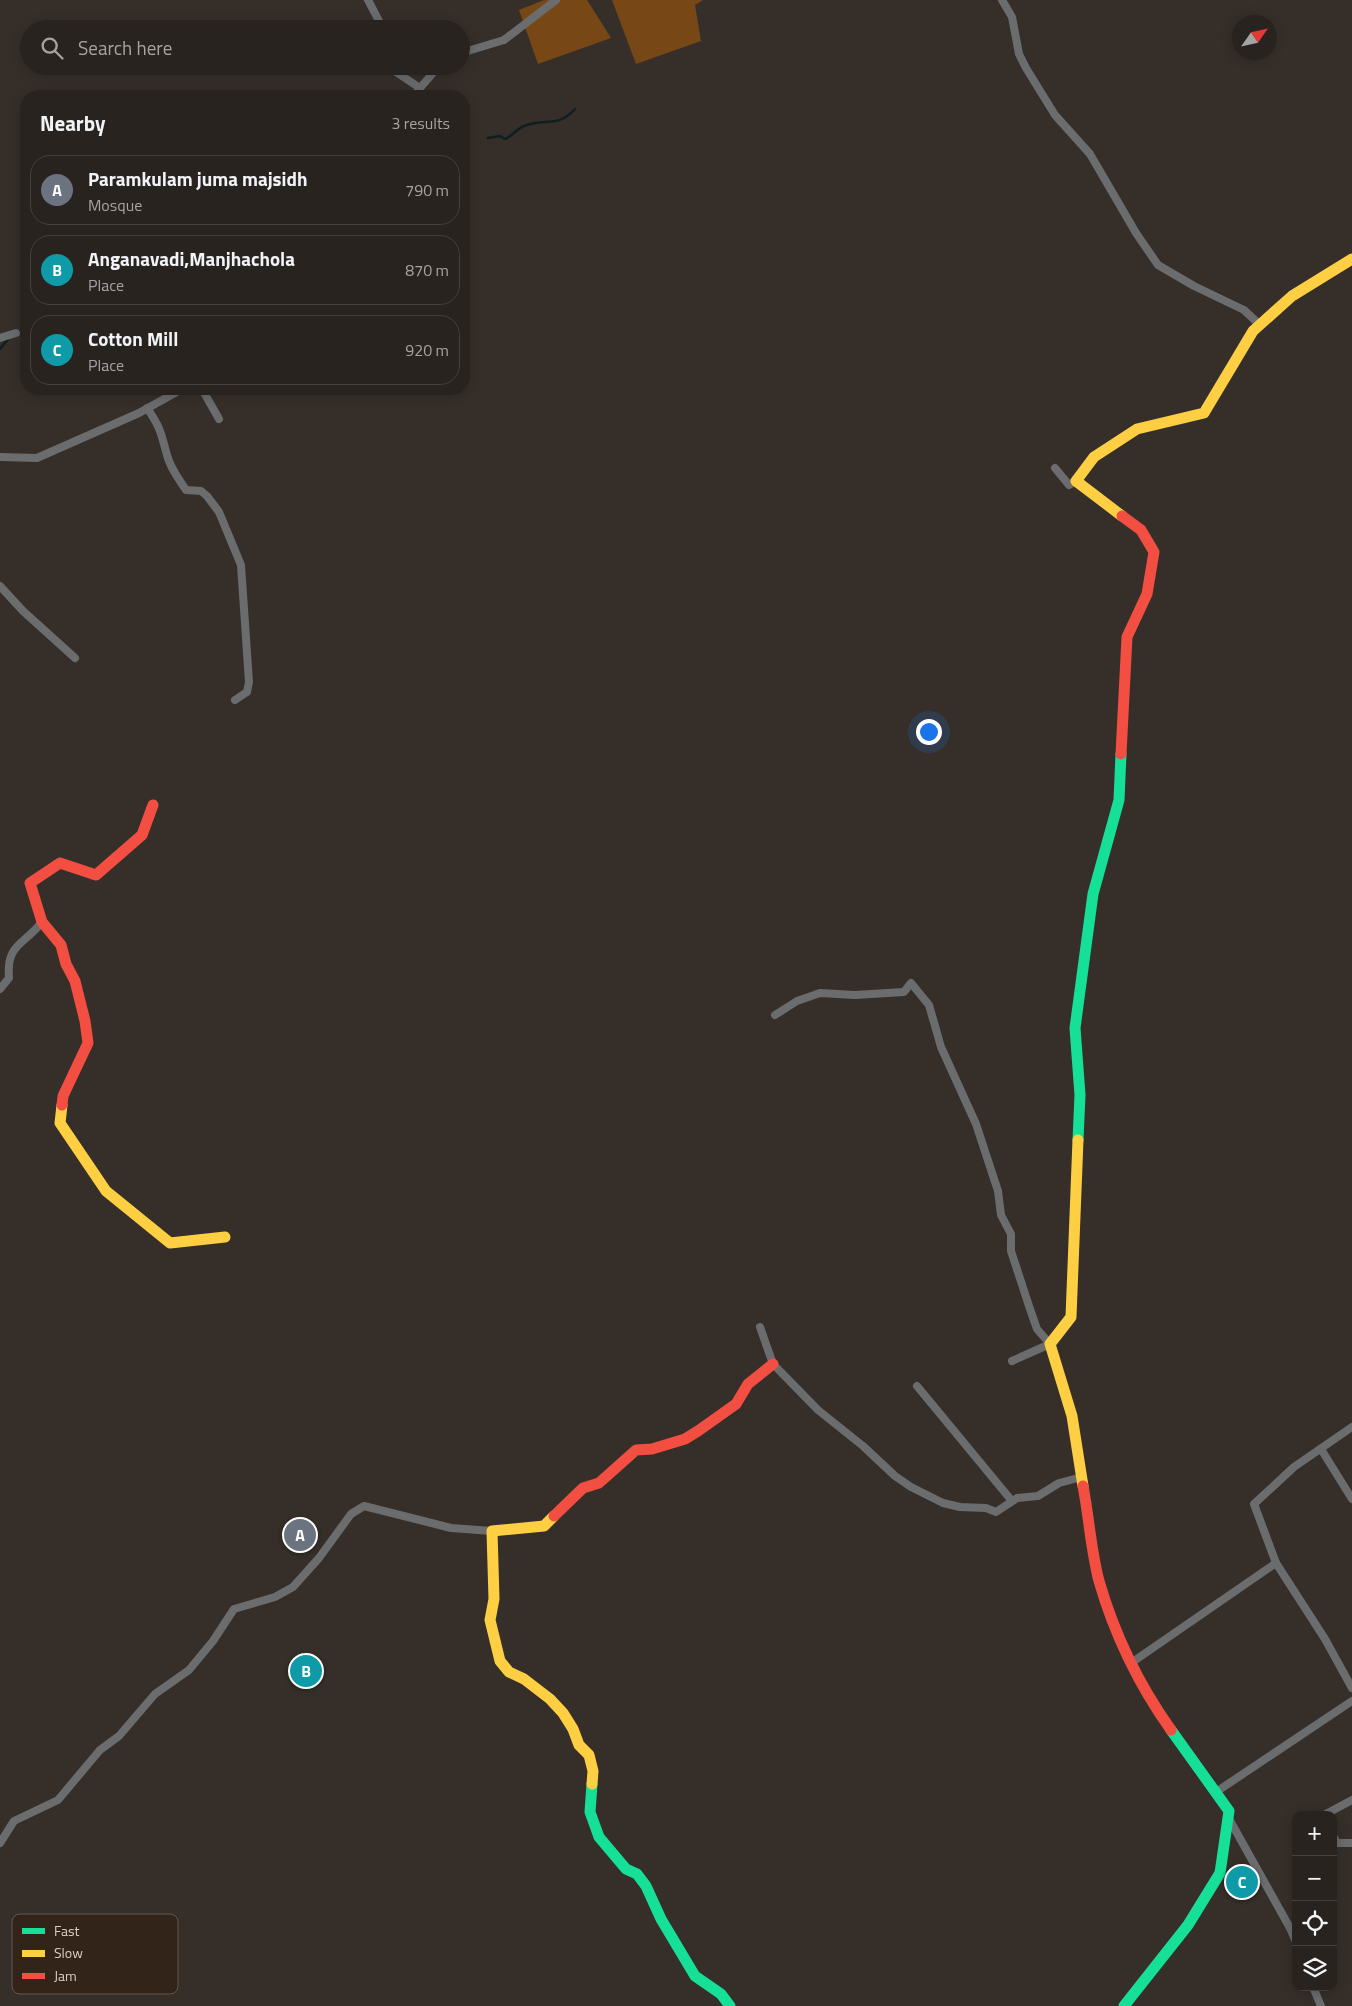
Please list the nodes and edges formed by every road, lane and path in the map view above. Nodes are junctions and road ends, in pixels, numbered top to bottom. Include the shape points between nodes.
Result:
1 (368, 0) edge
2 (556, 0) edge
3 (1002, 0) edge
4 (378, 20) edge
5 (470, 50) edge
6 (402, 75) edge
7 (431, 75) edge
8 (420, 88) joint
9 (1352, 259) edge
10 (1260, 325) junction
11 (16, 333) dead end
12 (0, 338) edge
13 (171, 395) edge
14 (205, 395) edge
15 (147, 408) junction
16 (218, 419) dead end
17 (0, 457) edge
18 (1055, 468) dead end
19 (1076, 482) junction
20 (0, 586) edge
21 (75, 658) dead end
22 (235, 700) dead end
23 (153, 805) dead end
24 (42, 922) junction
25 (0, 989) edge
26 (775, 1015) dead end
27 (225, 1238) dead end
28 (760, 1327) dead end
29 (1050, 1344) junction
30 (1012, 1361) dead end
31 (773, 1364) junction
32 (917, 1386) dead end
33 (1352, 1427) edge
34 (1321, 1449) junction
35 (1082, 1476) junction
36 (1352, 1499) edge
37 (1012, 1501) junction
38 (492, 1531) junction
39 (1276, 1563) junction
40 (1131, 1663) junction
41 (1352, 1688) edge
42 (1352, 1702) edge
43 (1216, 1792) junction
44 (1352, 1800) edge
45 (1331, 1811) edge
46 (1228, 1817) junction
47 (0, 1843) edge
48 (1337, 1843) edge
49 (1352, 1843) edge
50 (1292, 1933) edge
51 (1315, 1991) edge
52 (730, 2006) edge
53 (1124, 2006) edge
54 (1321, 2006) edge

1 - 4 street
2 - 5 street via 504,40
3 - 10 street via 1012,17 1019,54 1026,68 1055,115 1090,154 1130,225 1158,266 1244,310
6 - 8 street
7 - 8 street
9 - 10 street via 1292,296
10 - 19 street via 1253,331 1204,413 1137,428 1094,458
11 - 12 street
13 - 15 street
14 - 16 street
15 - 17 street via 37,458
15 - 22 street via 164,438 174,472 186,490 201,491 211,501 229,532 241,565 249,682 247,692
18 - 19 street via 1069,485
19 - 29 street via 1141,530 1154,552 1147,594 1127,637 1119,800 1093,894 1075,1028 1080,1095 1071,1317
20 - 21 street
23 - 24 street via 142,835 96,875 60,863 30,883
24 - 25 street via 14,948 8,962 9,978
24 - 27 street via 61,945 86,1020 88,1043 63,1096 60,1123 106,1191 170,1243
26 - 29 street via 797,1001 820,993 904,992 911,983 929,1005 941,1047 976,1124 998,1191 1002,1215 1011,1234 1011,1251 1030,1309 1037,1329
28 - 31 street
29 - 30 street
29 - 35 street via 1072,1416
31 - 37 street via 818,1410 910,1487 943,1503 996,1512
31 - 38 street via 748,1384 736,1404 698,1431 685,1439 652,1449 636,1450 599,1483 583,1488 544,1526
32 - 37 street
33 - 34 street
34 - 36 street
34 - 39 street via 1294,1467 1254,1504
35 - 37 street via 1059,1483 1038,1496
35 - 40 street via 1099,1580
38 - 47 street via 451,1528 364,1506 351,1514 293,1587 275,1597 234,1609 189,1670 155,1694 118,1736 100,1750 58,1800 14,1821
38 - 52 street via 494,1599 490,1620 500,1661 509,1672 524,1679 563,1713 579,1745 589,1755 593,1772 590,1812 593,1825 626,1869 637,1874 646,1886 661,1919 695,1976 721,1994
39 - 40 street
39 - 41 street
40 - 43 street via 1155,1708
42 - 43 street
43 - 46 street via 1229,1811
44 - 45 street
46 - 50 street
46 - 53 street via 1220,1873 1188,1925
48 - 49 street
51 - 54 street

